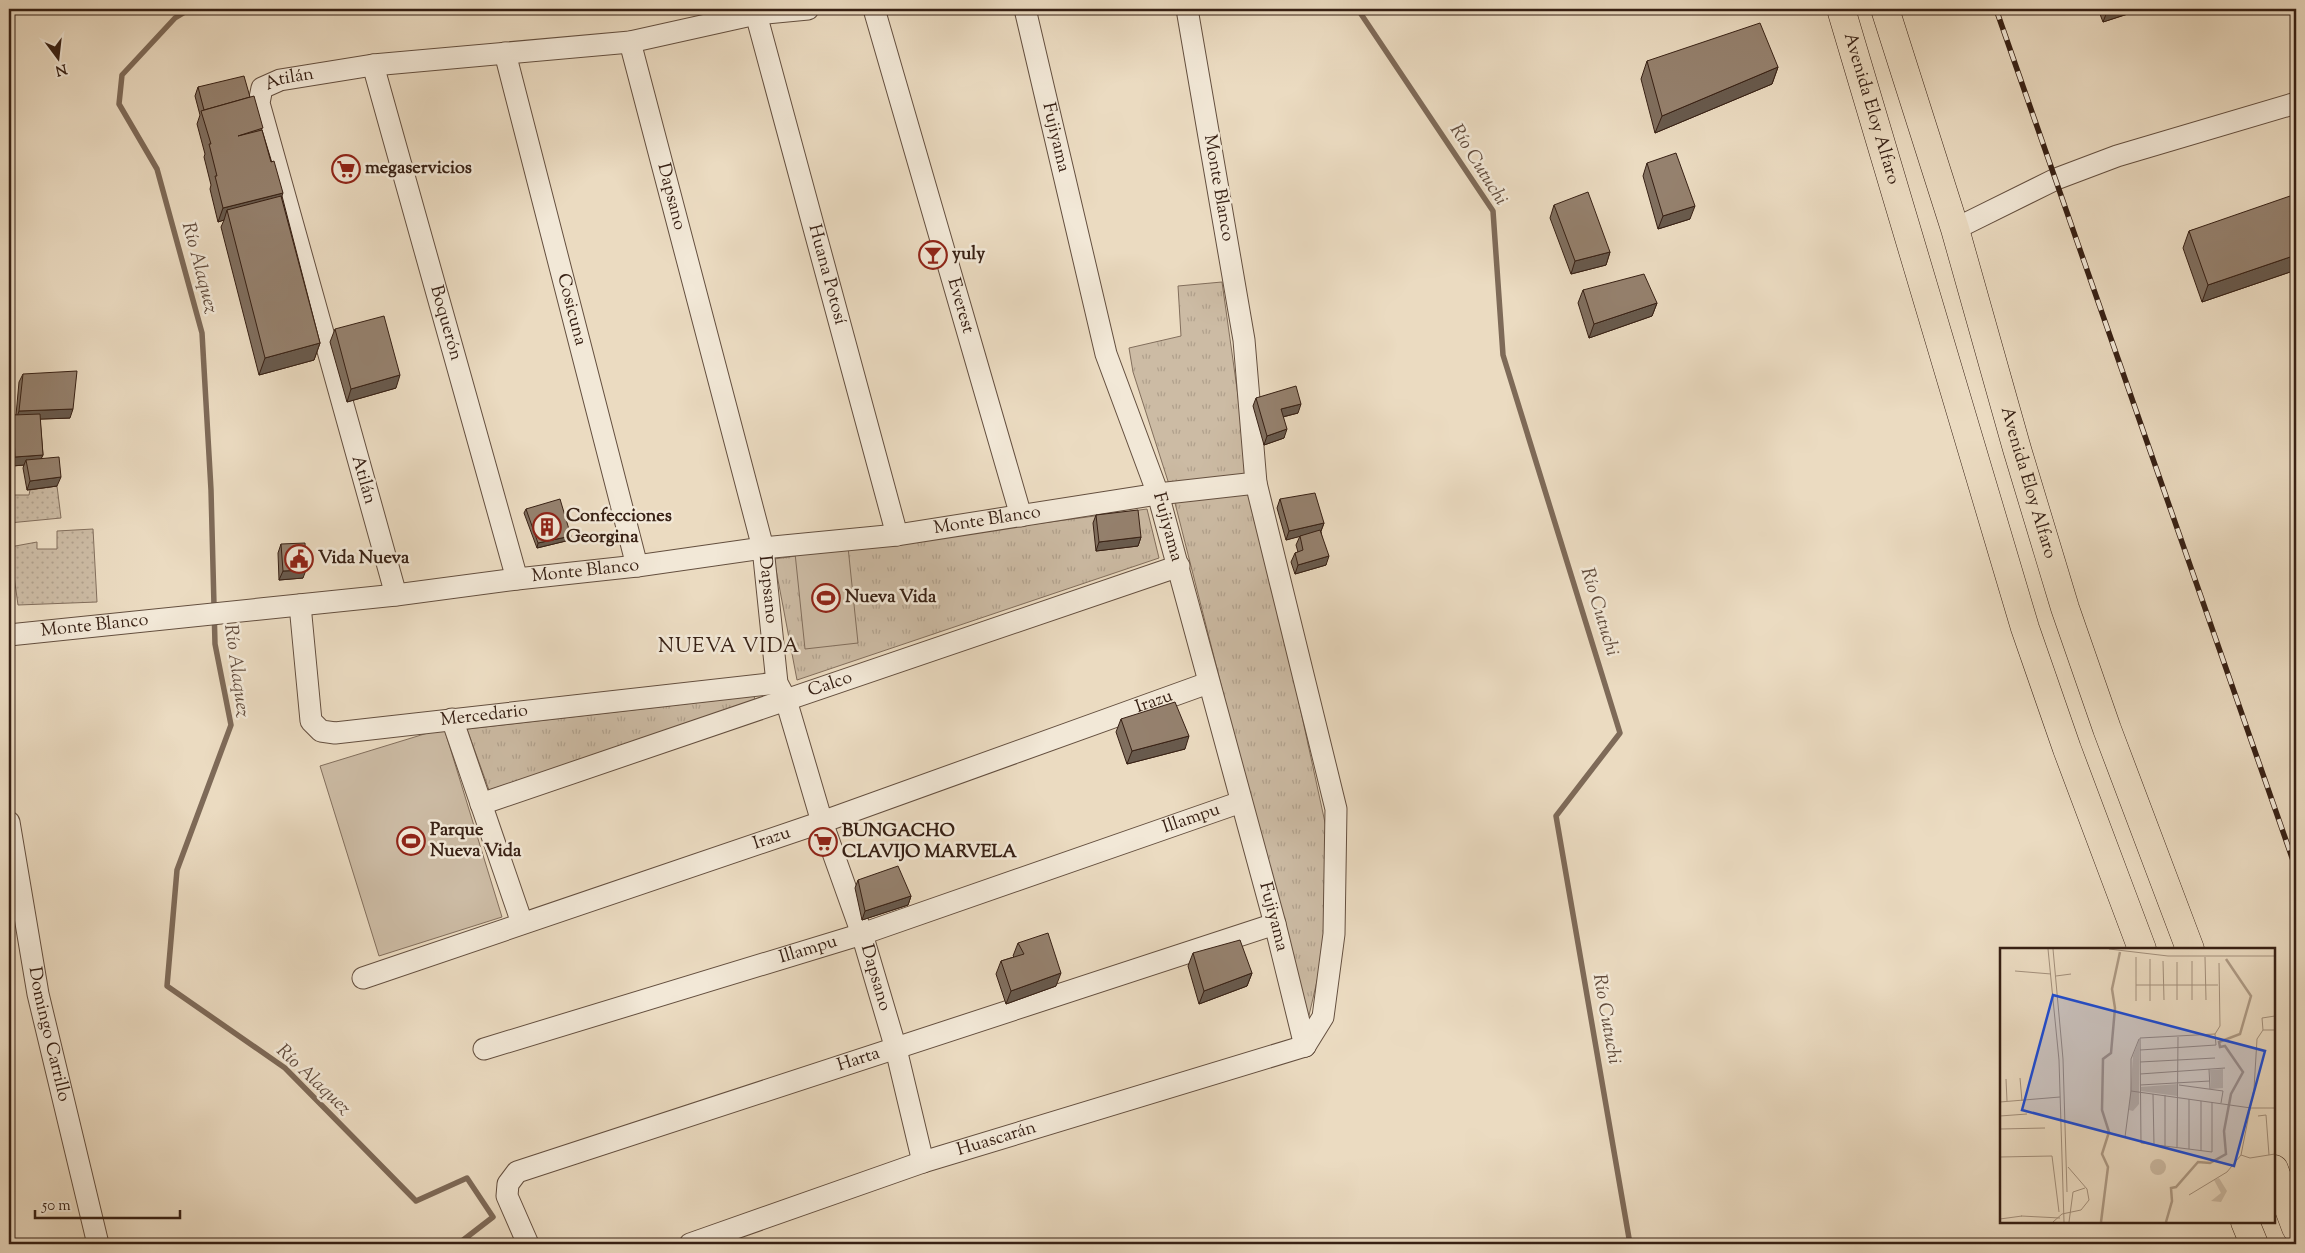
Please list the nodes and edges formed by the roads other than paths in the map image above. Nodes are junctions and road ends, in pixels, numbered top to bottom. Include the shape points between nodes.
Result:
1 (808, 9) edge
2 (874, 9) edge
3 (1025, 9) edge
4 (1187, 9) edge
5 (1841, 9) edge
6 (1885, 9) edge
7 (756, 14) junction
8 (630, 42) junction
9 (504, 53) junction
10 (373, 65) junction
11 (2296, 103) edge
12 (1955, 229) junction
13 (1256, 483) junction
14 (1158, 494) junction
15 (1021, 516) junction
16 (897, 536) junction
17 (763, 548) junction
18 (637, 566) junction
19 (1179, 566) junction
20 (518, 579) junction
21 (396, 595) junction
22 (300, 606) junction
23 (9, 635) edge
24 (1208, 683) junction
25 (782, 691) junction
26 (452, 719) junction
27 (1242, 802) junction
28 (481, 804) junction
29 (9, 822) edge
30 (822, 822) junction
31 (522, 923) junction
32 (1275, 924) junction
33 (862, 934) junction
34 (2142, 948) edge
35 (2190, 948) edge
36 (363, 978) dead end
37 (1305, 1046) junction
38 (484, 1049) dead end
39 (896, 1049) junction
40 (923, 1162) junction
41 (2275, 1172) edge
42 (2245, 1223) edge
43 (2296, 1228) edge
44 (98, 1244) edge
45 (528, 1244) edge
46 (690, 1244) edge
47 (2254, 1244) edge

1 - 7 street, Atilán
2 - 15 street, Everest
3 - 14 street, Fujiyama via 1106,354
4 - 13 street, Monte Blanco via 1244,340
5 - 34 main road, Avenida Eloy Alfaro via 2025,628
6 - 12 main road, Avenida Eloy Alfaro
7 - 8 street, Atilán
7 - 16 street, Huana Potosí
8 - 9 street, Atilán
8 - 17 street, Dapsano
9 - 10 street, Atilán
9 - 18 street, Cosicuna
10 - 20 street, Boquerón
10 - 21 street, Atilán via 280,80 262,88 258,104
11 - 12 street via 2117,156 2056,178
12 - 35 main road, Avenida Eloy Alfaro via 2065,608 2107,730
13 - 14 street, Monte Blanco
13 - 37 street via 1336,809 1334,934 1323,1017
14 - 15 street, Monte Blanco
14 - 19 street, Fujiyama
15 - 16 street, Monte Blanco
16 - 17 street, Monte Blanco
17 - 18 street, Monte Blanco
17 - 25 street, Dapsano
18 - 20 street, Monte Blanco
19 - 24 street, Fujiyama
19 - 25 street, Calco
20 - 21 street, Monte Blanco
21 - 22 street, Monte Blanco
22 - 23 street, Monte Blanco
22 - 26 street, Mercedario via 311,721 321,731 335,733
24 - 27 street, Fujiyama
24 - 30 street, Irazu
25 - 26 street, Mercedario
25 - 28 street, Calco
25 - 30 street, Dapsano
26 - 28 street
27 - 32 street, Fujiyama
27 - 33 street, Illampu
28 - 31 street
29 - 44 street, Domingo Carrillo via 38,994
30 - 31 street, Irazu
30 - 33 street, Dapsano
31 - 36 street, Irazu
32 - 37 street, Fujiyama
32 - 39 street, Harta
33 - 38 street, Illampu
33 - 39 street, Dapsano
37 - 40 street, Huascarán
39 - 40 street, Dapsano
39 - 45 street, Harta via 517,1172 508,1184 507,1196
40 - 46 street, Huascarán
41 - 43 main road
42 - 47 main road

